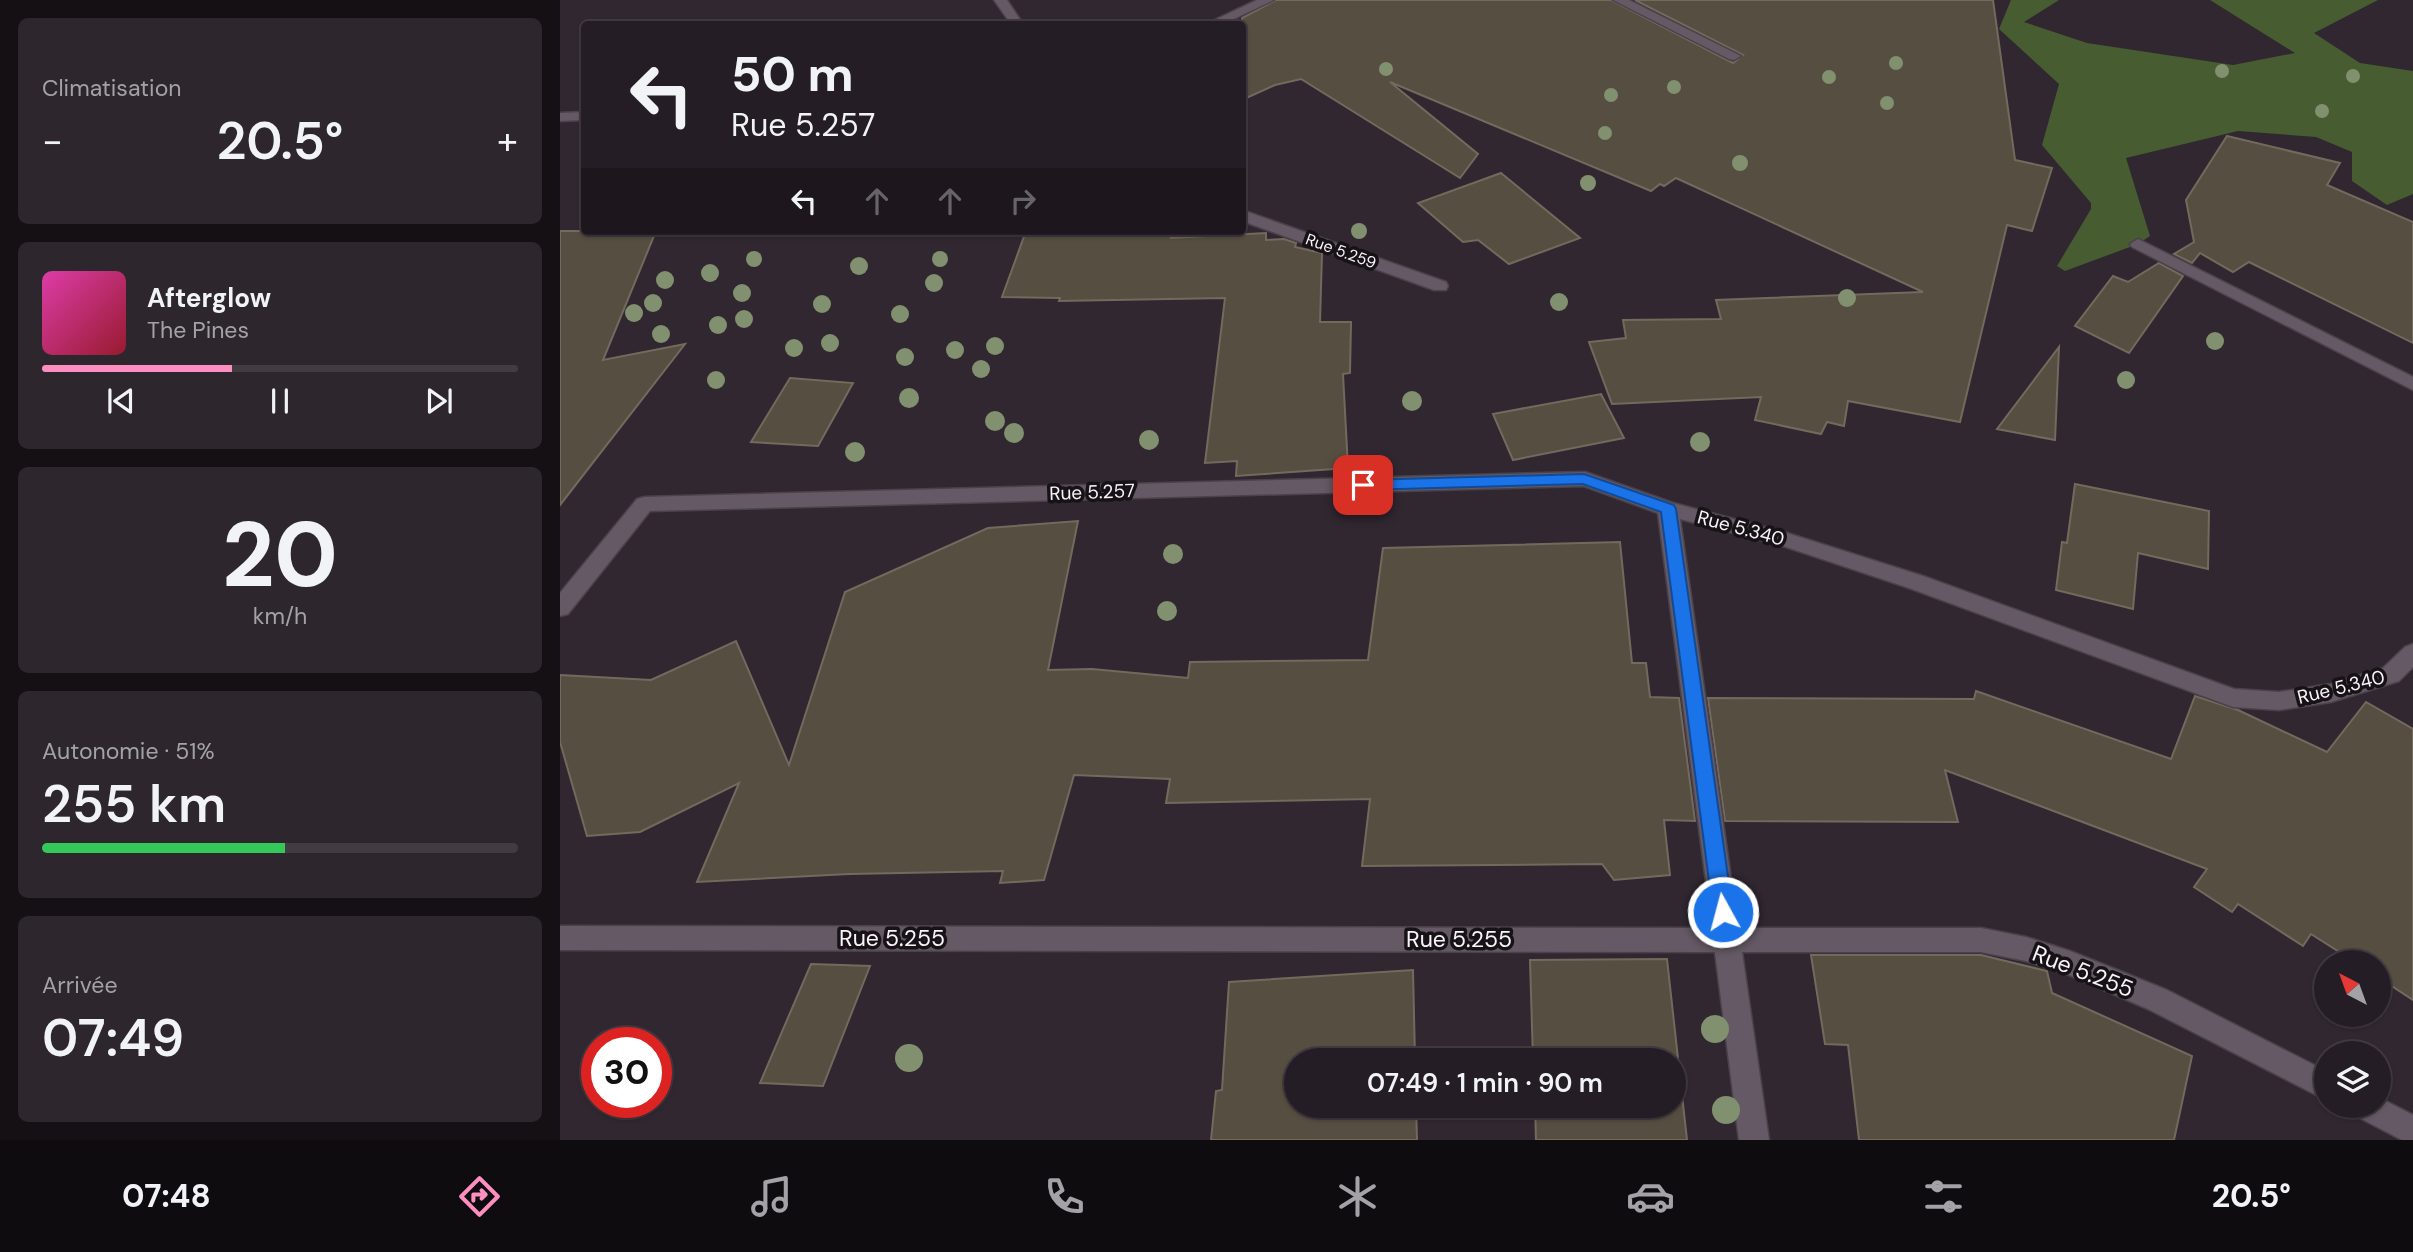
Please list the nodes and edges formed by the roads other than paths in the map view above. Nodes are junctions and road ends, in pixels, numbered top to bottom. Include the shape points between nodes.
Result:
1 (1000, 0) edge
2 (1268, 0) edge
3 (1619, 0) edge
4 (1015, 21) edge
5 (1220, 21) edge
6 (1734, 56) dead end
7 (581, 116) edge
8 (560, 117) edge
9 (1246, 216) edge
10 (2138, 244) dead end
11 (1440, 286) dead end
12 (2413, 384) edge
13 (1668, 509) junction
14 (560, 608) edge
15 (2413, 653) edge
16 (560, 938) edge
17 (1727, 939) junction
18 (2314, 1080) edge
19 (2390, 1118) edge
20 (2413, 1130) edge
21 (1754, 1140) edge

1 - 4 street
2 - 5 street
3 - 6 street
7 - 8 street
9 - 11 street, Rue 5.259
10 - 12 street
13 - 14 street, Rue 5.257 via 1584,479 643,505
13 - 15 street, Rue 5.340 via 1787,540 1916,582 2233,698 2279,701 2331,692 2391,675
13 - 17 street, Rue 5.340
16 - 17 street, Rue 5.255
17 - 18 street, Rue 5.255 via 1981,940 2014,945 2082,966
17 - 21 street, Rue 5.340
19 - 20 street

